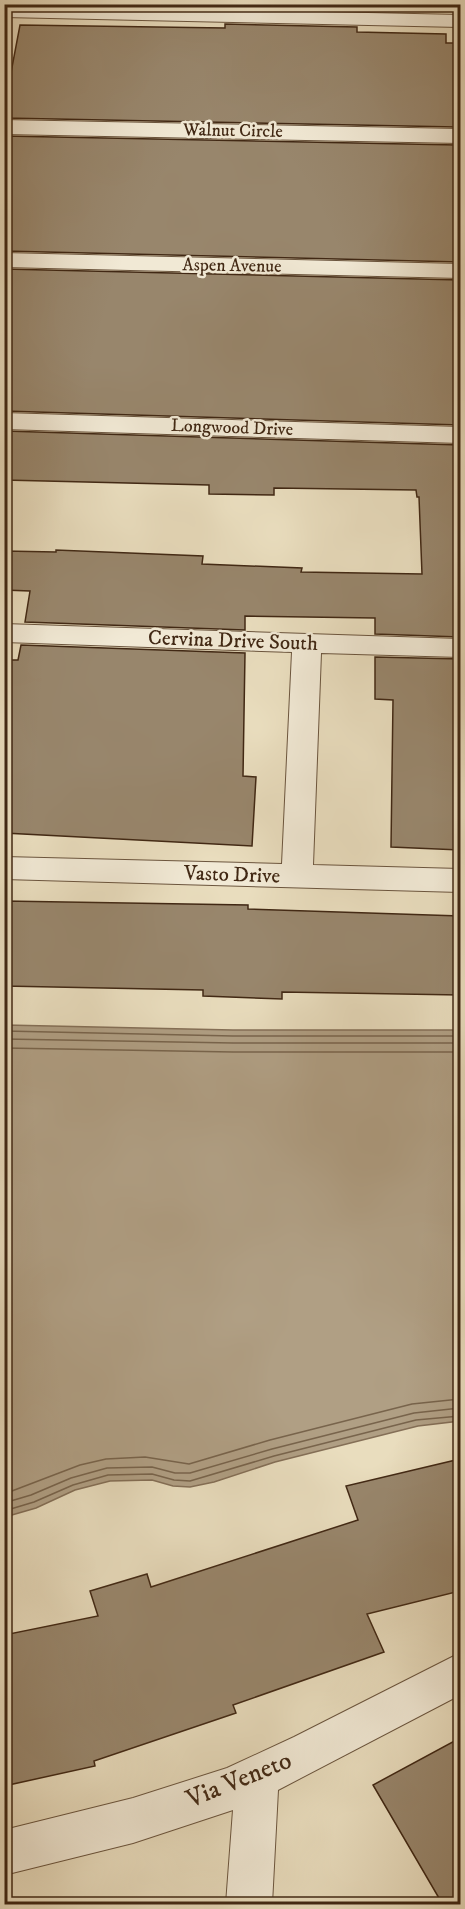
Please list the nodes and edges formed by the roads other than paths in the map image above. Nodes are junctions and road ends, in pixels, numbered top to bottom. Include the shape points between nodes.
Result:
1 (4, 11) edge
2 (281, 11) edge
3 (460, 21) edge
4 (4, 127) edge
5 (460, 136) edge
6 (4, 260) edge
7 (460, 271) edge
8 (4, 421) edge
9 (460, 435) edge
10 (4, 633) edge
11 (307, 643) junction
12 (460, 648) edge
13 (4, 868) edge
14 (297, 877) junction
15 (460, 881) edge
16 (460, 1673) edge
17 (257, 1778) junction
18 (4, 1852) edge
19 (249, 1905) edge

1 - 2 street
2 - 3 street
4 - 5 street, Walnut Circle
6 - 7 street, Aspen Avenue
8 - 9 street, Longwood Drive
10 - 11 street, Cervina Drive South
11 - 12 street, Cervina Drive South
11 - 14 street
13 - 14 street, Vasto Drive
14 - 15 street, Vasto Drive
16 - 17 street, Via Veneto
17 - 18 street, Via Veneto via 103,1829
17 - 19 street

